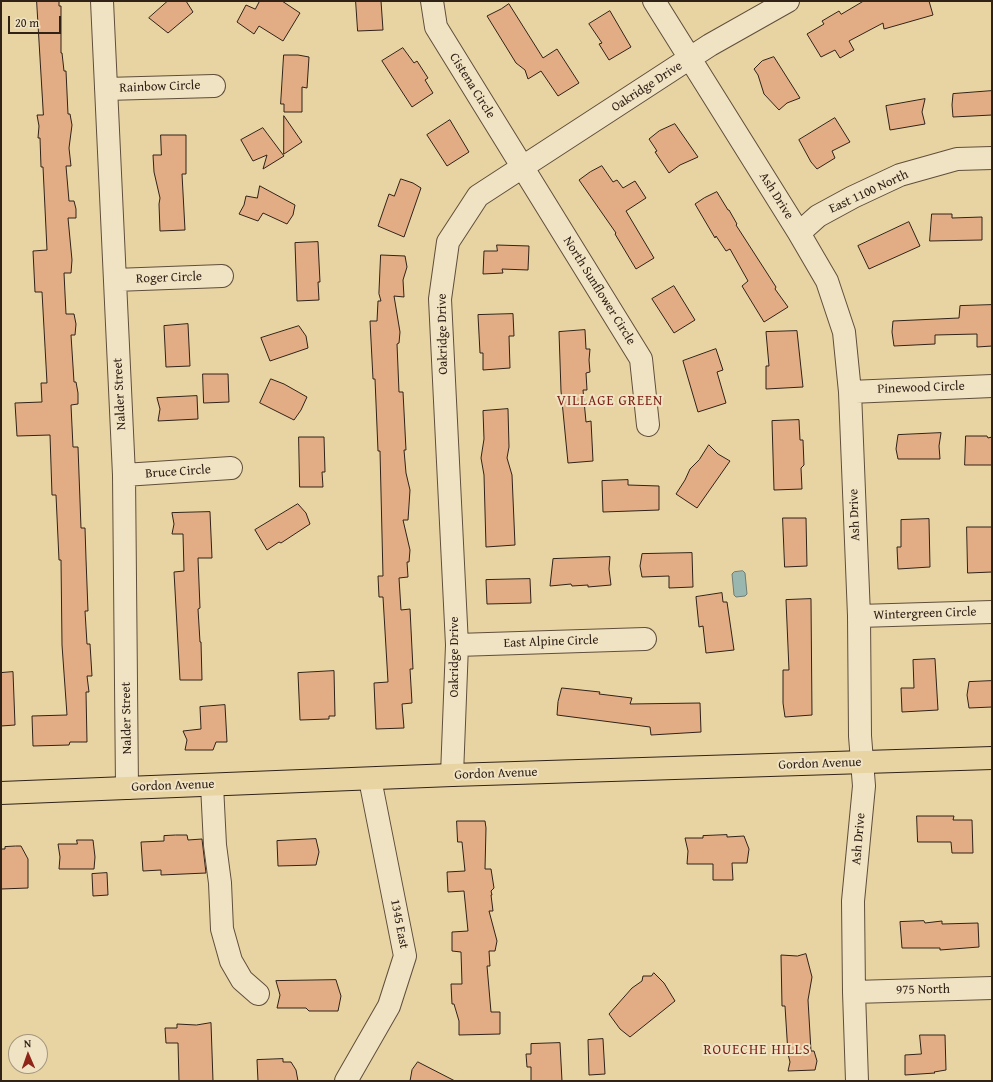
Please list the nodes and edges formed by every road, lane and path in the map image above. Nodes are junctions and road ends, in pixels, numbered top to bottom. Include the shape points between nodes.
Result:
1 (102, 1) edge
2 (432, 1) edge
3 (654, 1) edge
4 (788, 1) edge
5 (690, 59) junction
6 (214, 86) dead end
7 (106, 89) junction
8 (992, 158) edge
9 (523, 168) junction
10 (799, 233) junction
11 (222, 276) dead end
12 (115, 280) junction
13 (992, 386) edge
14 (850, 392) junction
15 (648, 425) dead end
16 (231, 468) dead end
17 (124, 475) junction
18 (992, 612) edge
19 (859, 616) junction
20 (644, 639) dead end
21 (457, 646) junction
22 (992, 758) edge
23 (862, 762) junction
24 (452, 775) junction
25 (370, 779) junction
26 (212, 785) junction
27 (127, 788) junction
28 (1, 793) edge
29 (992, 988) edge
30 (854, 992) junction
31 (258, 994) dead end
32 (346, 1081) edge
33 (857, 1081) edge

1 - 7 street, Nalder Street
2 - 9 street, Cistena Circle via 436,27
3 - 5 street, Ash Drive
4 - 5 street, Oakridge Drive
5 - 9 street, Oakridge Drive
5 - 10 street, Ash Drive
6 - 7 street, Rainbow Circle
7 - 12 street, Nalder Street
8 - 10 street, East 1100 North via 957,159 900,175 818,216
9 - 15 street, North Sunflower Circle via 641,360
9 - 21 street, Oakridge Drive via 478,196 448,242 440,299
10 - 14 street, Ash Drive via 827,281 844,332
11 - 12 street, Roger Circle
12 - 17 street, Nalder Street
13 - 14 street, Pinewood Circle
14 - 19 street, Ash Drive
16 - 17 street, Bruce Circle
17 - 27 street, Nalder Street
18 - 19 street, Wintergreen Circle
19 - 23 street, Ash Drive
20 - 21 street, East Alpine Circle
21 - 24 street, Oakridge Drive
22 - 23 main road, Gordon Avenue
23 - 24 main road, Gordon Avenue
23 - 30 street, Ash Drive via 864,786 853,901
24 - 25 main road, Gordon Avenue
25 - 26 main road, Gordon Avenue
25 - 32 street, 1345 East via 405,956 389,1006
26 - 27 main road, Gordon Avenue
26 - 31 street via 222,929 231,961 242,980
27 - 28 main road, Gordon Avenue
29 - 30 street, 975 North
30 - 33 street, Ash Drive

